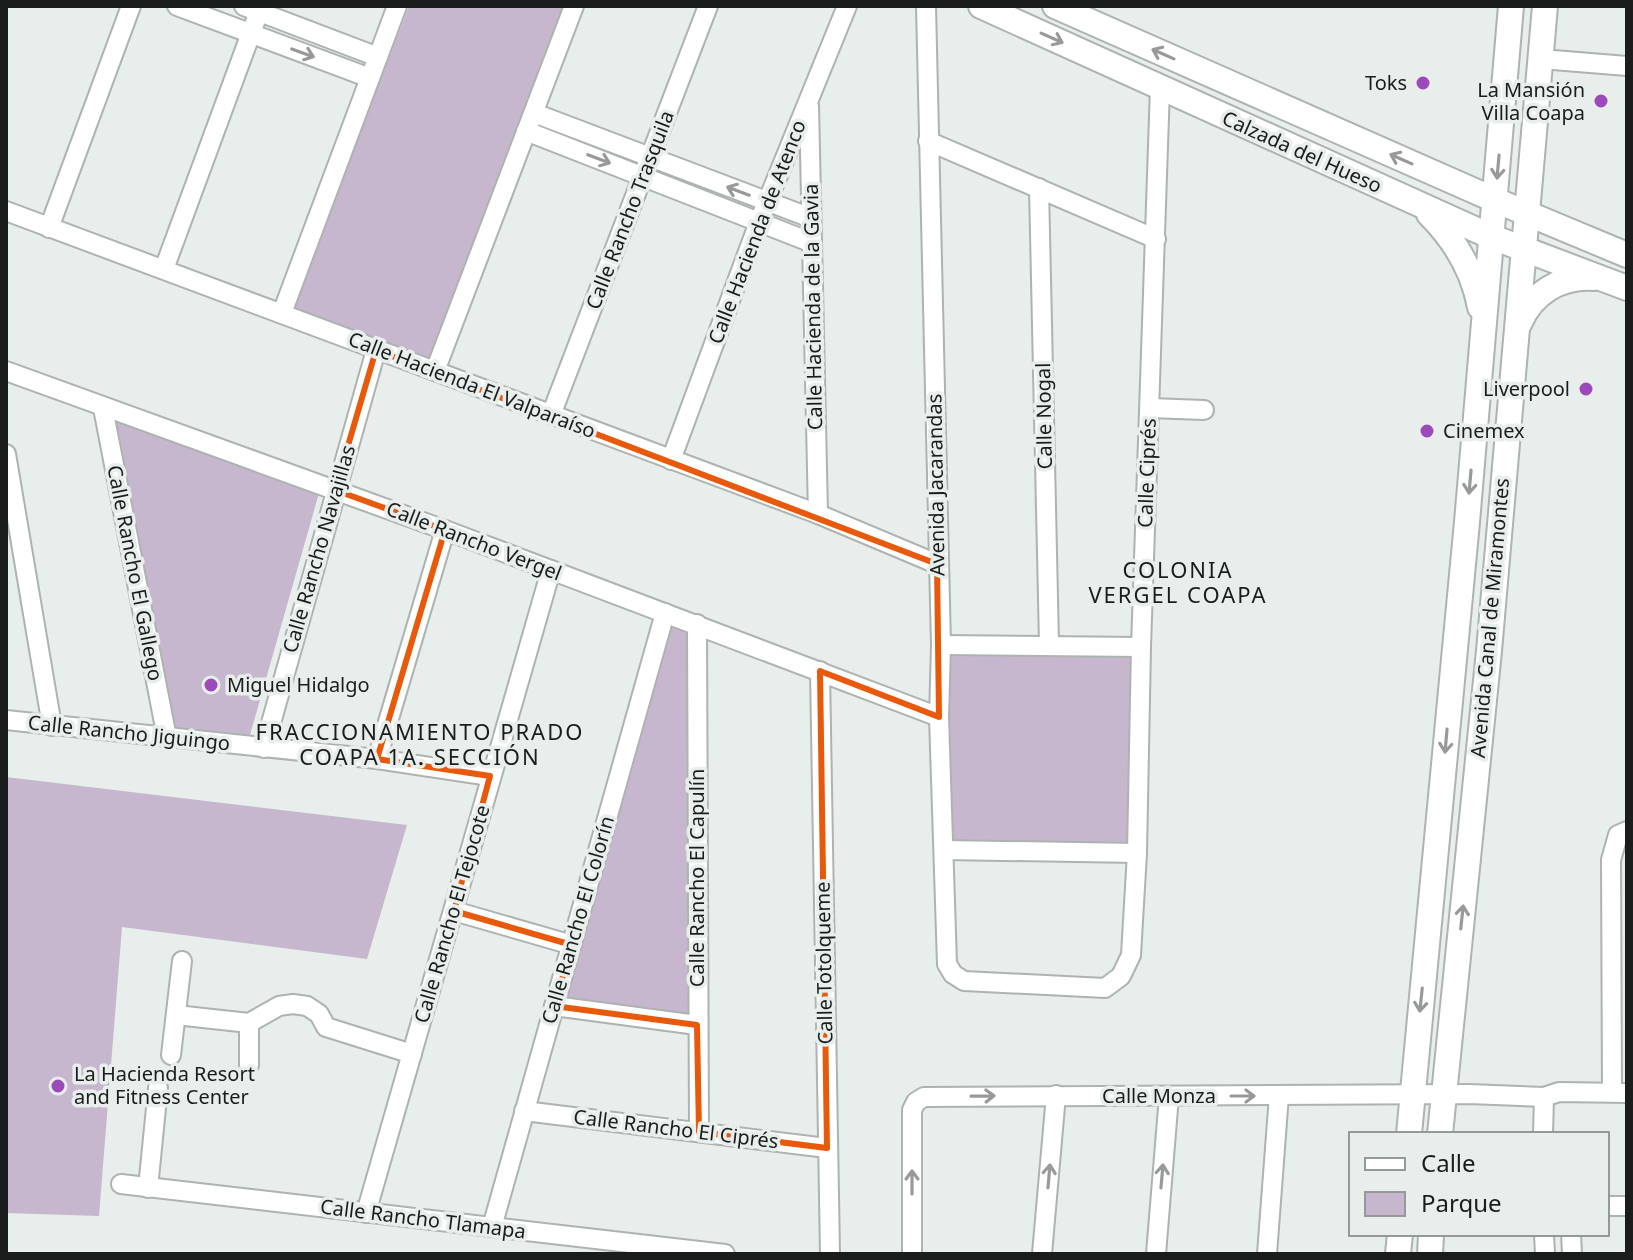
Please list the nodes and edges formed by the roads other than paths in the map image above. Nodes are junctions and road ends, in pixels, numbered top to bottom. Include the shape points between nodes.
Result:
1 (131, 6) edge
2 (177, 6) edge
3 (397, 6) edge
4 (574, 6) edge
5 (708, 6) edge
6 (847, 6) edge
7 (926, 6) edge
8 (981, 6) edge
9 (1055, 6) edge
10 (1511, 6) edge
11 (1545, 6) edge
12 (255, 8) edge
13 (251, 34) junction
14 (378, 57) junction
15 (1541, 59) junction
16 (1627, 66) edge
17 (370, 78) junction
18 (1160, 87) junction
19 (809, 99) junction
20 (534, 113) junction
21 (526, 131) junction
22 (928, 141) junction
23 (649, 158) junction
24 (643, 176) junction
25 (1039, 188) junction
26 (1495, 200) junction
27 (767, 202) junction
28 (1415, 203) junction
29 (6, 211) edge
30 (1527, 214) junction
31 (811, 218) junction
32 (759, 222) junction
33 (49, 228) junction
34 (1492, 237) junction
35 (1156, 239) junction
36 (810, 242) junction
37 (1523, 250) junction
38 (1627, 255) edge
39 (164, 269) junction
40 (1621, 286) edge
41 (282, 313) junction
42 (1515, 334) junction
43 (1482, 346) junction
44 (376, 350) junction
45 (6, 371) edge
46 (435, 371) junction
47 (103, 408) junction
48 (1150, 408) junction
49 (1204, 410) dead end
50 (551, 415) junction
51 (6, 454) edge
52 (671, 460) junction
53 (335, 490) junction
54 (818, 514) junction
55 (445, 530) junction
56 (937, 564) junction
57 (551, 570) junction
58 (665, 613) junction
59 (697, 624) junction
60 (1049, 644) junction
61 (941, 645) junction
62 (1141, 647) junction
63 (820, 671) junction
64 (939, 717) junction
65 (6, 720) edge
66 (52, 726) junction
67 (167, 738) junction
68 (264, 748) junction
69 (377, 759) junction
70 (490, 776) junction
71 (1623, 833) edge
72 (944, 850) junction
73 (1137, 853) junction
74 (454, 911) junction
75 (572, 945) junction
76 (1131, 955) joint
77 (182, 961) dead end
78 (554, 1006) junction
79 (176, 1015) junction
80 (249, 1023) junction
81 (697, 1025) junction
82 (412, 1054) junction
83 (171, 1055) dead end
84 (249, 1065) dead end
85 (158, 1088) dead end
86 (1620, 1092) edge
87 (1413, 1094) junction
88 (1444, 1094) junction
89 (1056, 1095) junction
90 (1279, 1095) junction
91 (1169, 1096) junction
92 (1544, 1097) junction
93 (524, 1111) junction
94 (699, 1132) junction
95 (1409, 1132) edge
96 (1440, 1132) edge
97 (1543, 1132) edge
98 (827, 1148) junction
99 (121, 1184) dead end
100 (148, 1188) junction
101 (366, 1213) junction
102 (492, 1227) junction
103 (725, 1254) edge
104 (830, 1254) edge
105 (912, 1254) edge
106 (1042, 1254) edge
107 (1156, 1254) edge
108 (1267, 1254) edge

1 - 33 street
2 - 13 street
3 - 14 street
4 - 20 street
5 - 23 street, Calle Rancho Trasquila
6 - 19 street, Calle Hacienda de Atenco
7 - 22 street, Avenida Jacarandas
8 -> 18 main road, Calzada del Hueso
26 -> 9 main road, Calzada del Hueso
10 -> 26 main road, Avenida Canal de Miramontes
11 - 15 main road, Avenida Canal de Miramontes
12 - 13 street
12 - 14 street
13 -> 17 street
13 - 39 street
14 - 17 street
15 - 16 street
15 - 30 main road, Avenida Canal de Miramontes
17 - 41 street
18 - 28 main road, Calzada del Hueso
18 - 35 street, Calle Ciprés
19 - 27 street, Calle Hacienda de Atenco
19 - 31 street, Calle Hacienda de la Gavia
20 - 21 street
20 - 23 street
21 -> 24 street
21 - 46 street
22 - 25 street
22 - 56 street, Avenida Jacarandas
23 - 24 street, Calle Rancho Trasquila
27 -> 23 street
24 - 32 street
24 - 50 street, Calle Rancho Trasquila
25 - 35 street
25 - 60 street, Calle Nogal
26 - 30 main road, Calzada del Hueso
26 - 34 main road, Avenida Canal de Miramontes
27 - 31 street
27 - 32 street, Calle Hacienda de Atenco
28 - 34 main road, Calzada del Hueso
28 - 43 main road via 1444,229 1466,262 1479,303
29 - 33 street, Calle Hacienda El Valparaíso
30 - 37 main road, Avenida Canal de Miramontes
30 - 38 main road, Calzada del Hueso
31 - 36 street, Calle Hacienda de la Gavia
32 - 36 street
32 - 52 street, Calle Hacienda de Atenco
33 - 39 street, Calle Hacienda El Valparaíso
34 - 37 main road, Calzada del Hueso
34 - 43 main road, Avenida Canal de Miramontes
35 - 48 street, Calle Ciprés
36 - 54 street, Calle Hacienda de la Gavia
37 - 40 main road, Calzada del Hueso
37 - 42 main road, Avenida Canal de Miramontes
39 - 41 street, Calle Hacienda El Valparaíso
40 - 42 main road via 1592,277 1557,283 1537,296
41 - 44 street, Calle Hacienda El Valparaíso
88 -> 42 main road, Avenida Canal de Miramontes
43 -> 87 main road, Avenida Canal de Miramontes
44 - 46 street, Calle Hacienda El Valparaíso
44 - 53 street, Calle Rancho Navajillas
45 - 47 street, Calle Rancho Vergel
46 - 50 street, Calle Hacienda El Valparaíso
47 - 53 street, Calle Rancho Vergel
47 - 67 street, Calle Rancho El Gallego
48 - 49 street
48 - 62 street, Calle Ciprés
50 - 52 street, Calle Hacienda El Valparaíso
51 - 66 street
52 - 54 street, Calle Hacienda El Valparaíso
53 - 55 street, Calle Rancho Vergel
53 - 68 street, Calle Rancho Navajillas
54 - 56 street, Calle Hacienda El Valparaíso
55 - 57 street, Calle Rancho Vergel
55 - 69 street
56 - 61 street, Avenida Jacarandas
57 - 58 street, Calle Rancho Vergel
57 - 70 street, Calle Rancho El Tejocote
58 - 59 street, Calle Rancho Vergel
58 - 75 street, Calle Rancho El Colorín
59 - 63 street, Calle Rancho Vergel
59 - 81 street, Calle Rancho El Capulín
60 - 61 street
60 - 62 street
61 - 64 street, Avenida Jacarandas
62 - 73 street, Calle Ciprés
63 - 64 street, Calle Rancho Vergel
63 - 98 street, Calle Totolqueme
64 - 72 street, Avenida Jacarandas
65 - 66 street, Calle Rancho Jiguingo
66 - 67 street, Calle Rancho Jiguingo
67 - 68 street, Calle Rancho Jiguingo
68 - 69 street, Calle Rancho Jiguingo
69 - 70 street, Calle Rancho Jiguingo
70 - 74 street, Calle Rancho El Tejocote
71 - 86 street via 1611,860
72 - 73 street
72 - 76 street, Avenida Jacarandas via 947,964 964,981 1105,988 1121,976
73 - 76 street, Calle Ciprés
74 - 75 street
74 - 82 street, Calle Rancho El Tejocote
75 - 78 street, Calle Rancho El Colorín
77 - 79 street
78 - 81 street
78 - 93 street, Calle Rancho El Colorín
79 - 80 street
79 - 83 street
80 - 82 street via 279,1006 307,1006 326,1027
80 - 84 street
81 - 94 street, Calle Rancho El Capulín
82 - 101 street, Calle Rancho El Tejocote
85 - 100 street
86 - 92 street, Calle Monza via 1559,1092
87 - 88 street, Calle Monza
87 - 90 street, Calle Monza
87 - 95 main road, Avenida Canal de Miramontes
88 - 92 street, Calle Monza
88 - 96 main road, Avenida Canal de Miramontes
89 - 91 street, Calle Monza
105 -> 89 street, Calle Monza via 916,1102 924,1097
106 -> 89 street
91 -> 90 street, Calle Monza
90 - 108 street
107 -> 91 street
92 - 97 street
93 - 94 street, Calle Rancho El Ciprés
93 - 102 street, Calle Rancho El Colorín
94 - 98 street, Calle Rancho El Ciprés
98 - 104 street, Calle Totolqueme
99 - 100 street, Calle Rancho Tlamapa
100 - 101 street, Calle Rancho Tlamapa
101 - 102 street, Calle Rancho Tlamapa
102 - 103 street, Calle Rancho Tlamapa

